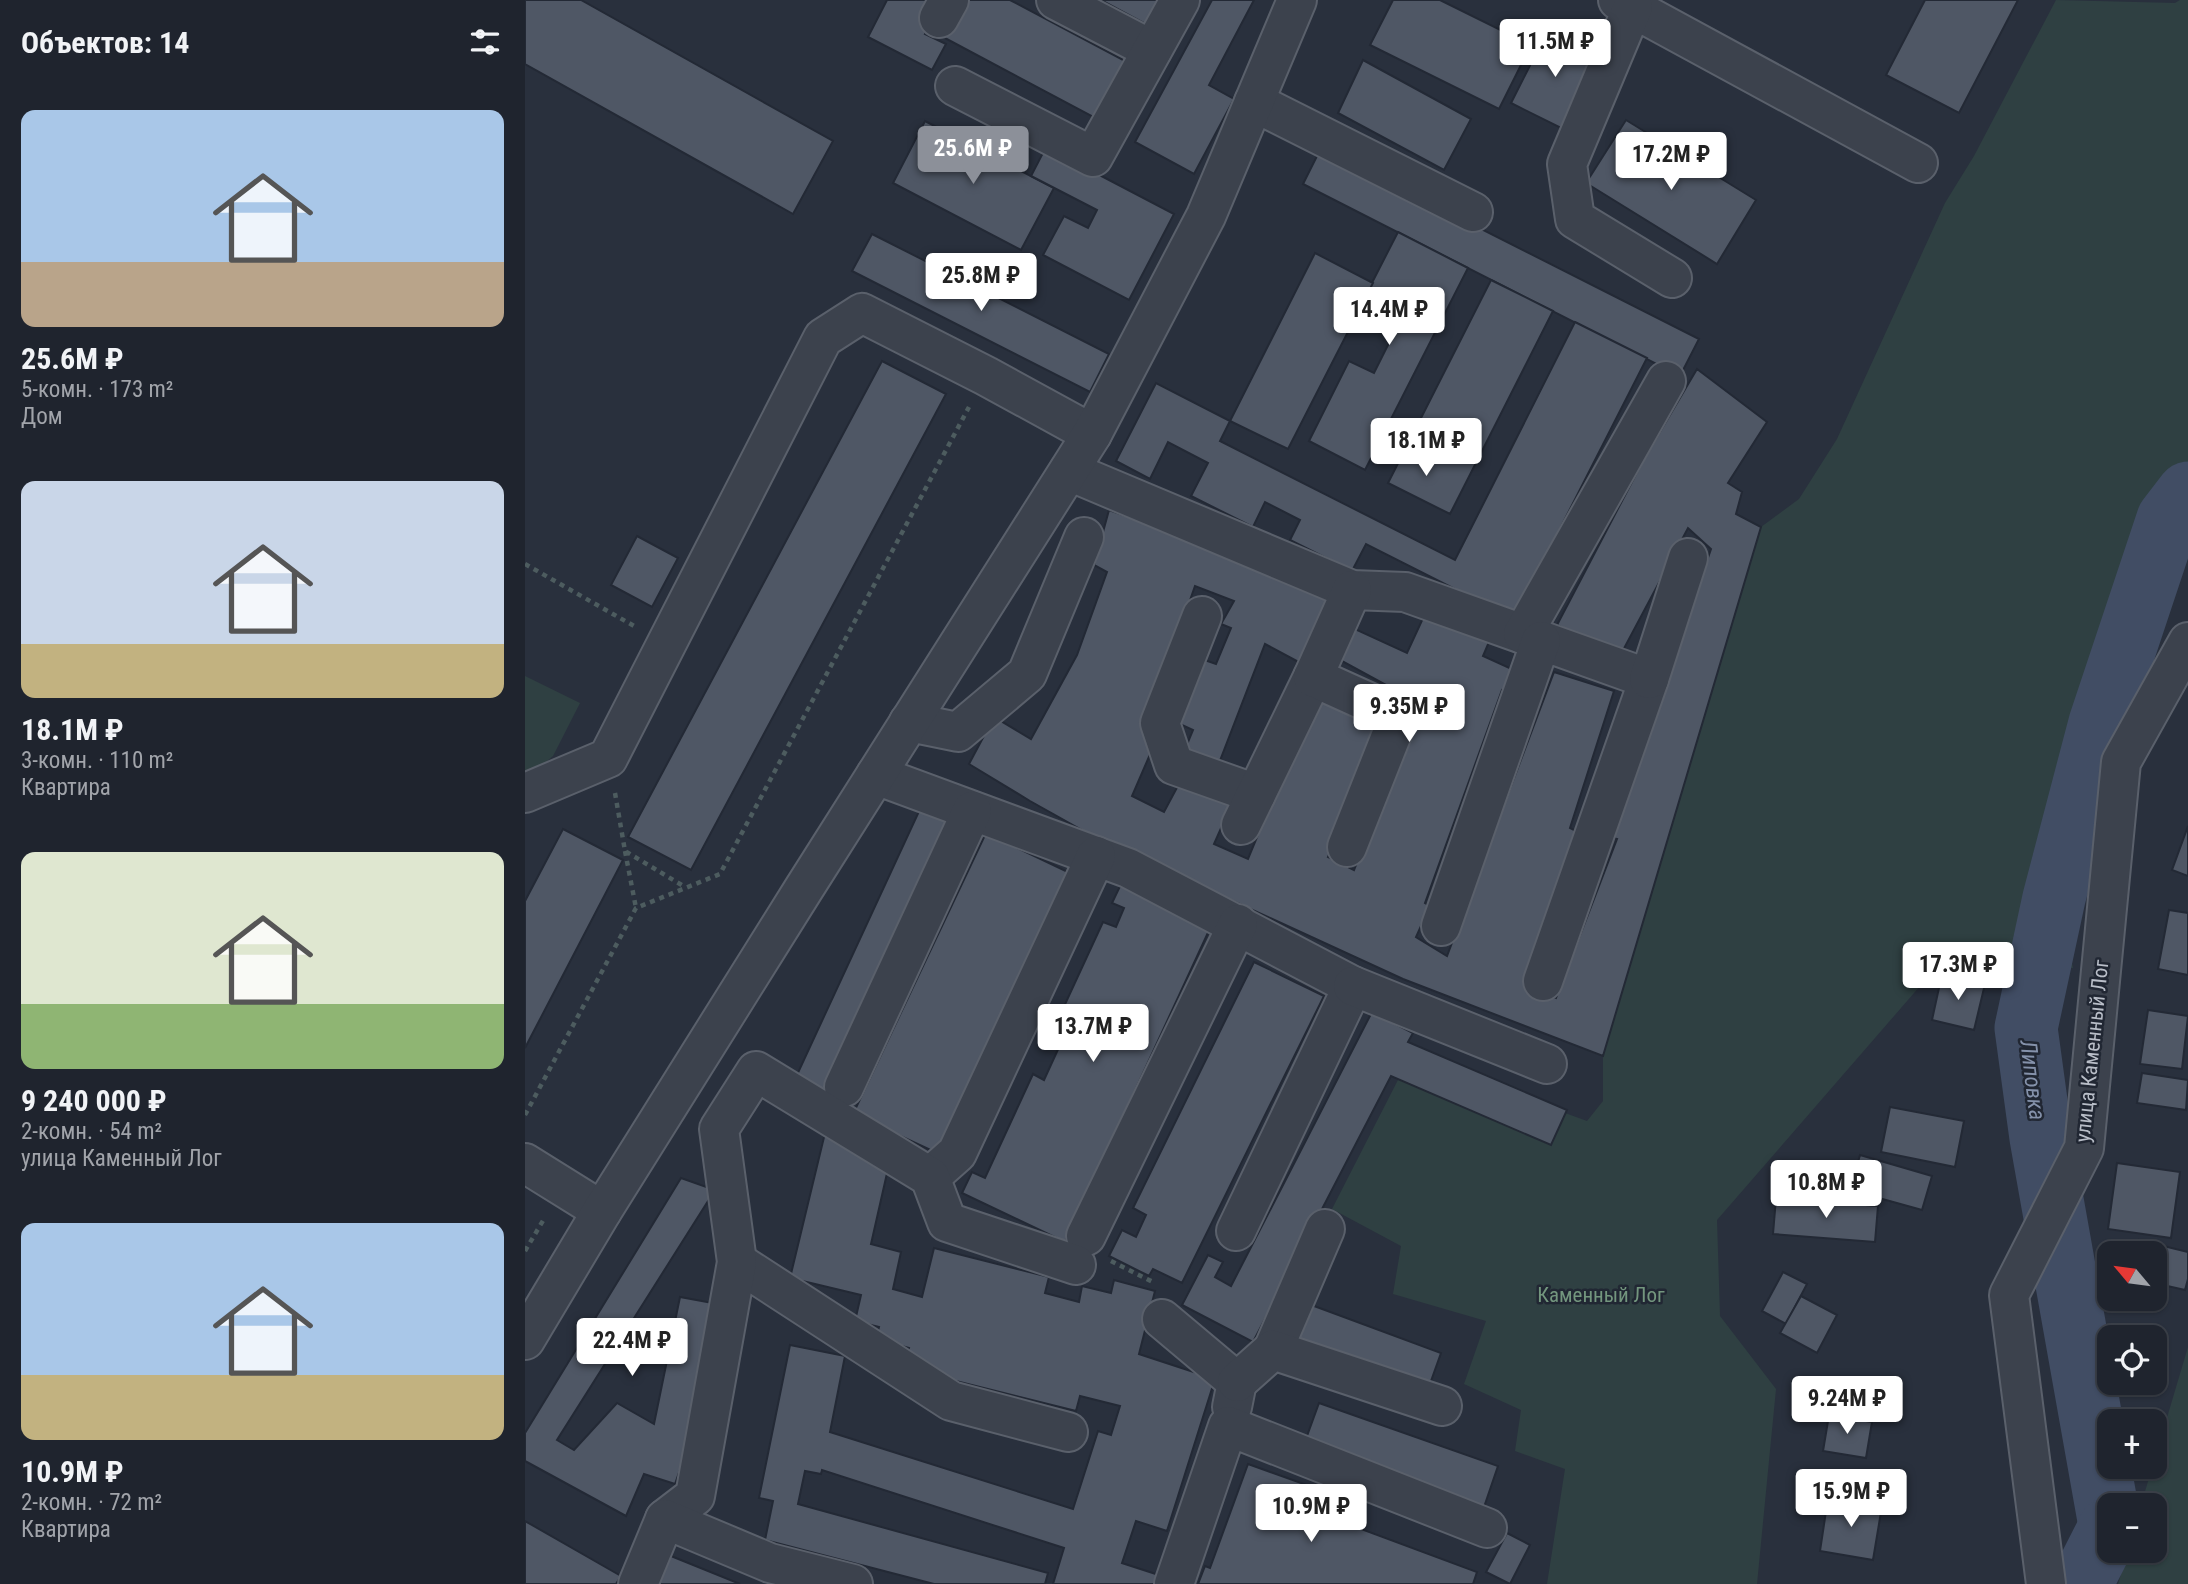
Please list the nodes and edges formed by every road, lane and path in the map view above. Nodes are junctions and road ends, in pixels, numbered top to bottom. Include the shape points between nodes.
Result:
1 (1056, 0) edge
2 (1179, 0) edge
3 (1297, 0) edge
4 (1626, 4) edge
5 (1152, 51) junction
6 (955, 86) dead end
7 (1254, 102) junction
8 (1918, 163) dead end
9 (1473, 212) dead end
10 (1672, 278) dead end
11 (986, 376) junction
12 (1667, 381) dead end
13 (1092, 434) junction
14 (1069, 471) junction
15 (1084, 537) dead end
16 (1688, 558) dead end
17 (525, 564) edge
18 (1352, 590) junction
19 (1202, 616) dead end
20 (1532, 638) junction
21 (2188, 642) edge
22 (666, 644) junction
23 (1313, 677) junction
24 (1649, 679) junction
25 (909, 722) junction
26 (608, 758) junction
27 (876, 775) junction
28 (525, 793) edge
29 (972, 811) junction
30 (1347, 847) dead end
31 (625, 851) junction
32 (1096, 856) junction
33 (685, 887) junction
34 (636, 908) junction
35 (1238, 924) junction
36 (1441, 926) dead end
37 (1543, 981) dead end
38 (1353, 986) junction
39 (709, 1040) junction
40 (1547, 1064) dead end
41 (757, 1071) junction
42 (844, 1087) dead end
43 (525, 1115) edge
44 (525, 1163) edge
45 (930, 1177) junction
46 (602, 1210) junction
47 (1325, 1229) dead end
48 (1236, 1231) dead end
49 (1081, 1250) junction
50 (737, 1262) junction
51 (1162, 1319) joint
52 (525, 1340) edge
53 (1273, 1350) junction
54 (1237, 1382) junction
55 (1442, 1406) dead end
56 (1228, 1426) junction
57 (1068, 1432) dead end
58 (665, 1519) junction
59 (1487, 1528) dead end
60 (638, 1584) edge
61 (853, 1584) edge
62 (1174, 1584) edge
63 (2046, 1584) edge

1 - 5 street
2 - 5 street
3 - 7 street
4 - 8 street
4 - 10 street via 1567,164 1575,219
5 - 6 street via 1093,157
7 - 9 street
7 - 13 street via 1206,216
11 - 13 street
11 - 22 street via 862,313 823,338
11 - 33 path via 720,874
12 - 20 street
13 - 14 street
14 - 18 street
14 - 25 street
15 - 25 street via 1027,674 958,732
16 - 24 street
17 - 22 path
18 - 20 street via 1405,592
18 - 23 street
19 - 23 street via 1160,723 1174,765 1248,810
20 - 24 street
20 - 36 street
21 - 63 street, улица Каменный Лог via 2121,762 2084,1147 2009,1295
22 - 26 street
23 - 30 street via 1398,716
24 - 37 street
25 - 27 street
26 - 28 street
26 - 31 path
27 - 29 street
27 - 39 street
29 - 32 street
29 - 42 street
31 - 33 path
31 - 34 path
32 - 35 street
32 - 45 street via 957,1153
33 - 34 path
34 - 43 path
35 - 38 street
35 - 49 street
38 - 40 street
38 - 48 street
39 - 41 street
39 - 46 street
41 - 45 street
41 - 50 street via 719,1129
44 - 46 street
45 - 49 street via 947,1222
46 - 52 street
47 - 53 street
49 - 51 path via 1106,1258 1160,1288
50 - 57 street via 951,1401
50 - 58 street via 695,1496
51 - 54 street
53 - 54 street
53 - 55 street
54 - 56 street
56 - 59 street
56 - 62 street
58 - 60 street
58 - 61 street via 770,1563

